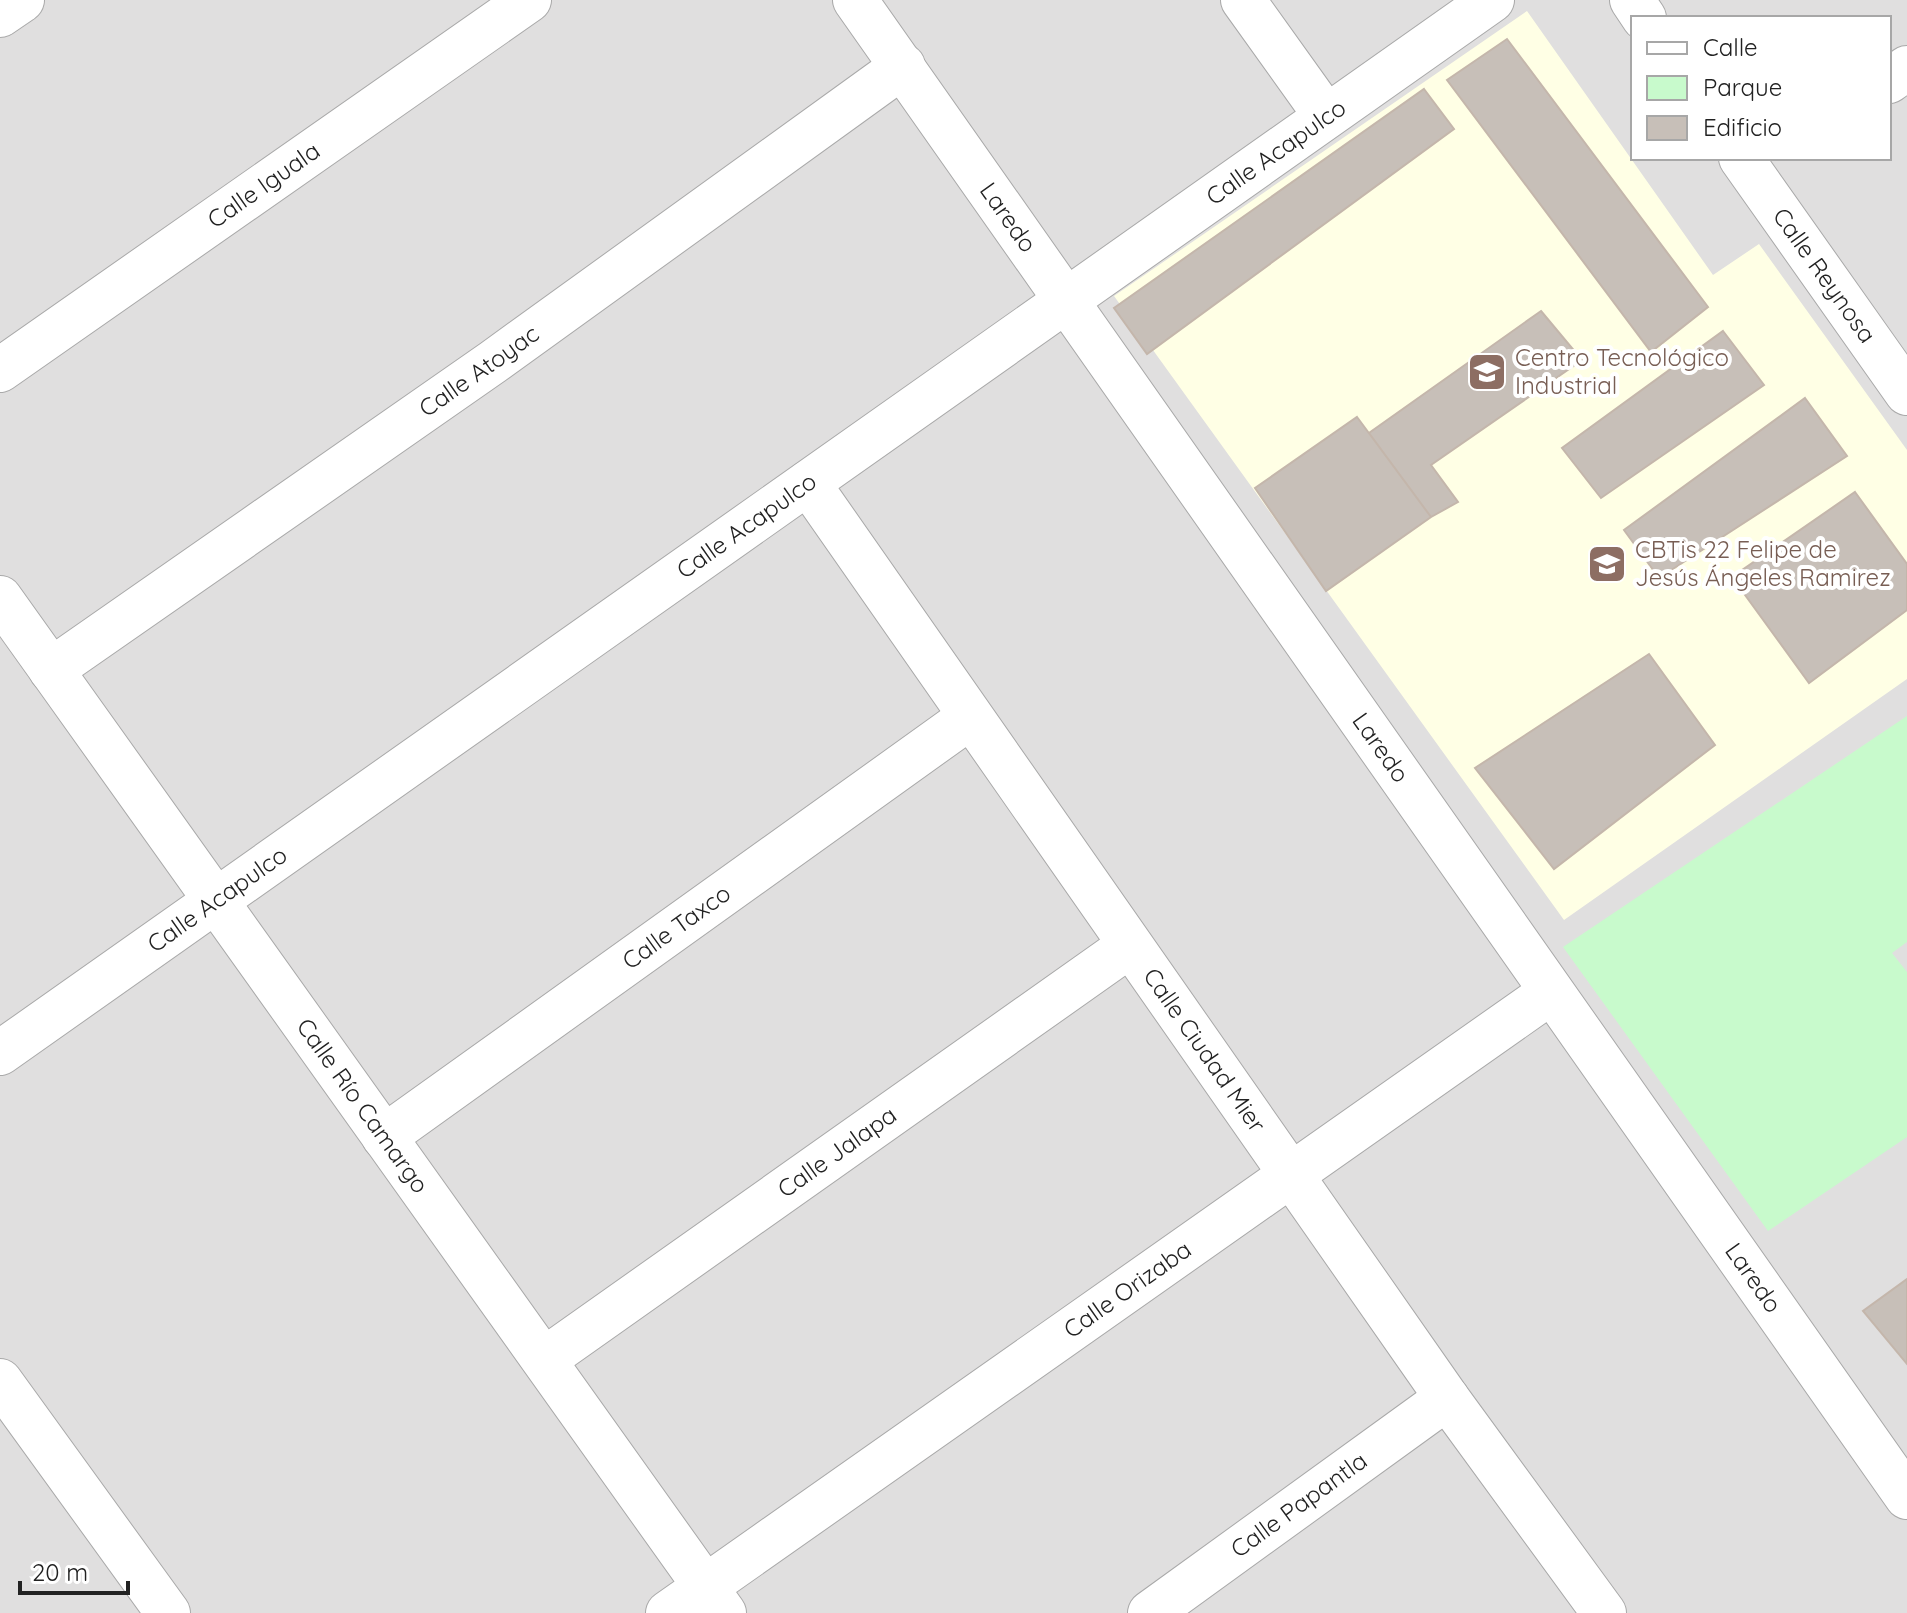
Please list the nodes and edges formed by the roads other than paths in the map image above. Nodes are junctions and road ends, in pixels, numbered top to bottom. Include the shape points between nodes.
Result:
1 (22, 0) edge
2 (529, 0) edge
3 (855, 0) edge
4 (1243, 0) edge
5 (1492, 0) edge
6 (0, 15) edge
7 (903, 66) junction
8 (1326, 116) junction
9 (1760, 165) edge
10 (1067, 299) junction
11 (0, 370) edge
12 (1907, 393) edge
13 (808, 483) junction
14 (0, 598) edge
15 (51, 670) junction
16 (970, 717) junction
17 (216, 901) junction
18 (1129, 946) junction
19 (1551, 992) junction
20 (0, 1053) edge
21 (384, 1137) junction
22 (1292, 1173) junction
23 (545, 1359) junction
24 (0, 1381) edge
25 (1447, 1398) junction
26 (1907, 1497) edge
27 (715, 1600) edge
28 (168, 1613) edge
29 (668, 1613) edge
30 (1150, 1613) edge
31 (1604, 1613) edge

1 - 6 street
2 - 11 street, Calle Iguala
3 - 7 street, Laredo
4 - 8 street
5 - 8 street, Calle Acapulco
7 - 10 street, Laredo
7 - 15 street, Calle Atoyac via 493,362
8 - 10 street, Calle Acapulco
9 - 12 street, Calle Reynosa
10 - 13 street, Calle Acapulco
10 - 19 street, Laredo
13 - 16 street, Calle Ciudad Mier
13 - 17 street, Calle Acapulco
14 - 15 street, Calle Río Camargo
15 - 17 street, Calle Río Camargo
16 - 18 street, Calle Ciudad Mier
16 - 21 street, Calle Taxco
17 - 20 street, Calle Acapulco
17 - 21 street, Calle Río Camargo
18 - 22 street, Calle Ciudad Mier
18 - 23 street, Calle Jalapa
19 - 22 street, Calle Orizaba
19 - 26 street, Laredo
21 - 23 street, Calle Río Camargo
22 - 25 street, Calle Ciudad Mier
22 - 27 street, Calle Orizaba
23 - 27 street, Calle Río Camargo
24 - 28 street
25 - 30 street, Calle Papantla
25 - 31 street, Calle Ciudad Mier
27 - 29 street, Calle Orizaba

